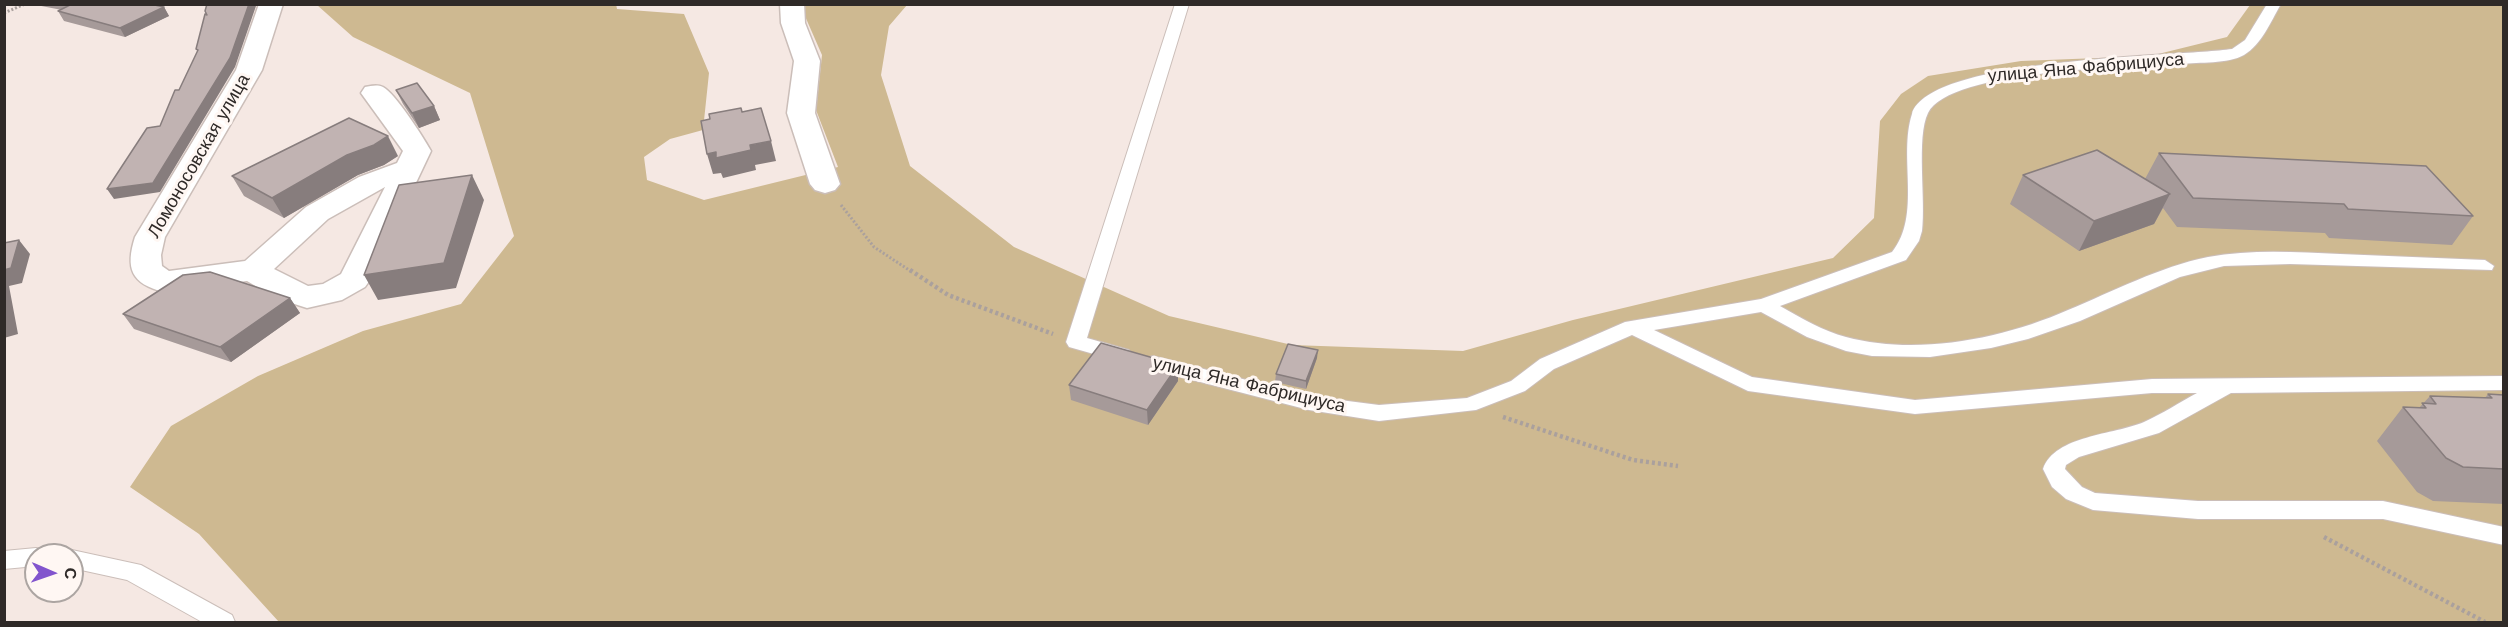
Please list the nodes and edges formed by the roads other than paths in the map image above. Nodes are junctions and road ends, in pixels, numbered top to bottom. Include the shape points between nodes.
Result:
1 (271, 4) edge
2 (792, 4) edge
3 (1182, 4) edge
4 (2274, 4) edge
5 (374, 93) dead end
6 (408, 169) junction
7 (825, 184) road end
8 (2485, 266) dead end
9 (253, 271) junction
10 (1764, 305) junction
11 (1632, 327) junction
12 (2504, 382) edge
13 (2229, 385) junction
14 (2504, 536) edge
15 (24, 558) edge
16 (4, 560) edge
17 (84, 562) edge
18 (223, 622) edge

1 - 9 street, Ломоносовская улица via 249,70 150,237 145,255 147,272 164,282
2 - 7 street via 793,23 807,61 801,112
3 - 11 lane, улица Яна Фабрициуса via 1076,342 1309,403 1379,413 1469,405 1518,386 1546,364
4 - 10 lane, улица Яна Фабрициуса via 2251,43 2236,53 2010,72 1982,77 1943,93 1921,110 1915,136 1914,224 1911,240 1899,256
5 - 6 street via 417,151
6 - 9 street via 369,183 317,213
6 - 9 street via 354,280 331,293 307,297 287,291
8 - 10 lane via 2291,258 2208,263 2173,272 2069,318 2012,336 1921,352 1846,344 1814,333
10 - 11 lane, улица Яна Фабрициуса
11 - 13 lane via 1748,384 1915,407 2152,386
12 - 13 lane
13 - 14 lane via 2151,428 2072,451 2057,460 2054,469 2060,481 2074,493 2093,501 2198,510 2383,510
15 - 16 lane
17 - 18 lane via 133,572

